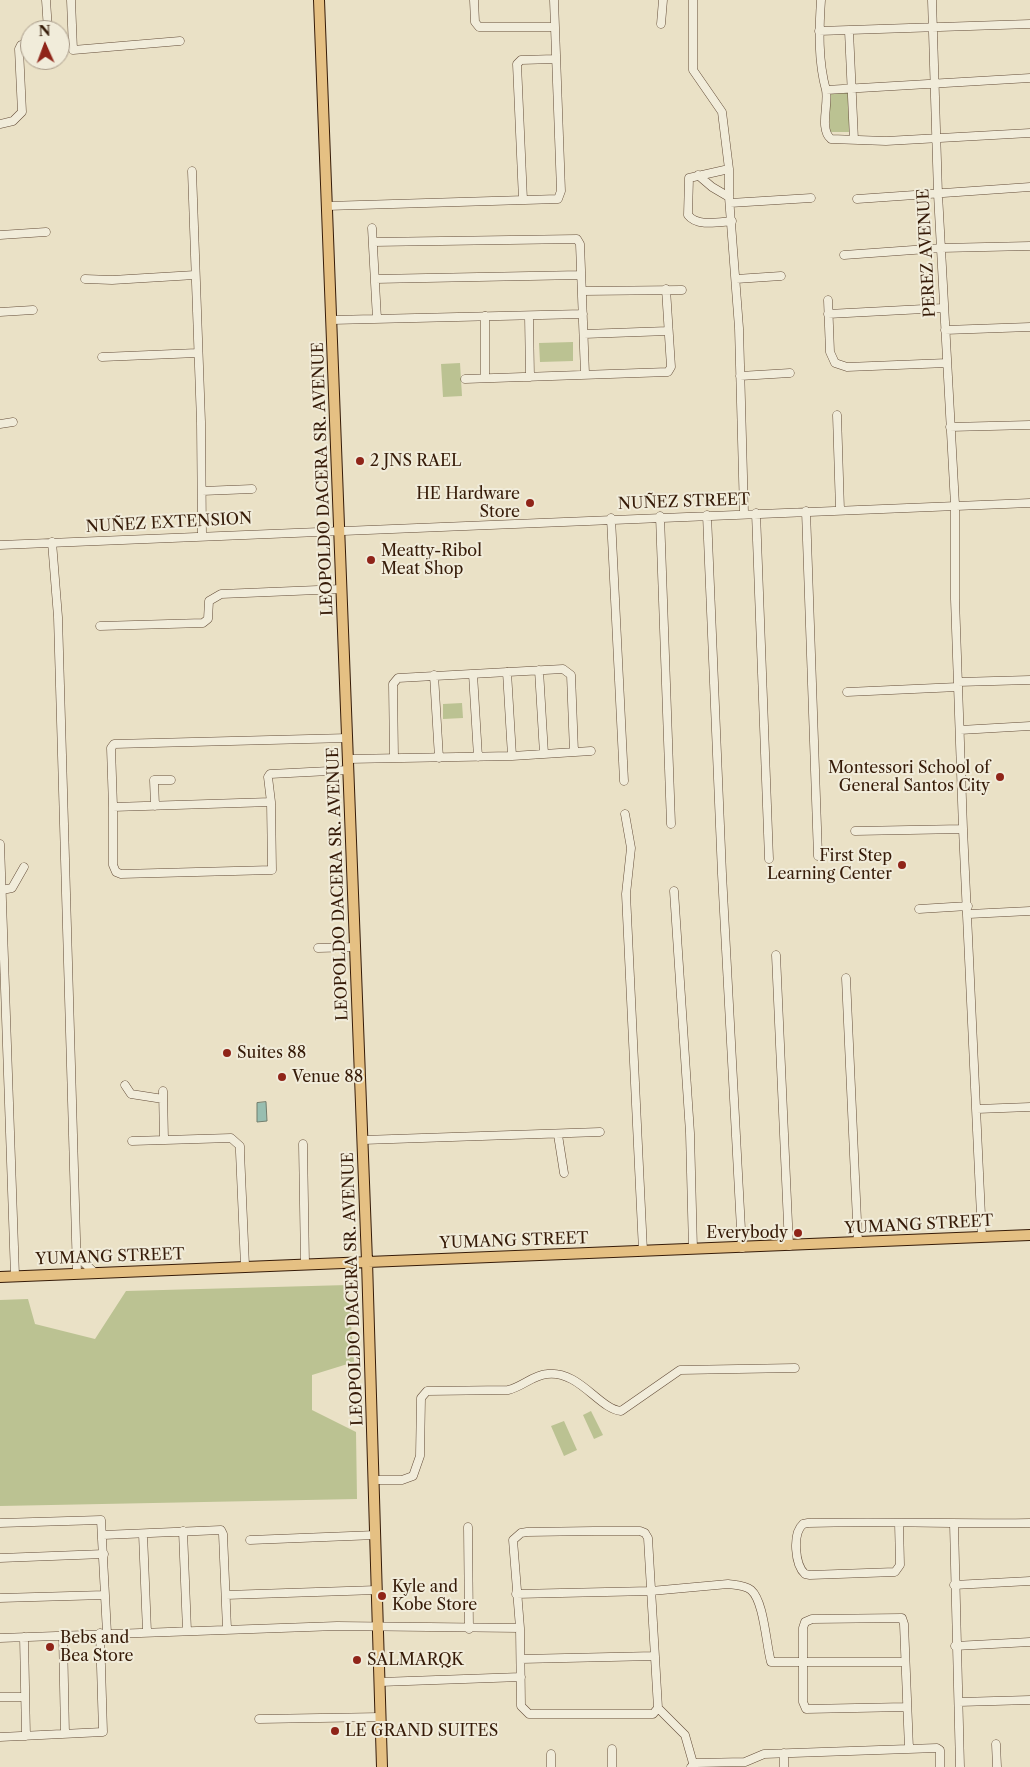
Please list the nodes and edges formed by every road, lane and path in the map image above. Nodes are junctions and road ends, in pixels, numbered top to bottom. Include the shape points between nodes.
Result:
1 (46, 0) edge
2 (71, 0) edge
3 (319, 0) edge
4 (474, 0) edge
5 (554, 0) edge
6 (663, 0) edge
7 (693, 0) edge
8 (821, 0) edge
9 (932, 0) edge
10 (47, 20) edge
11 (661, 24) dead end
12 (1030, 24) edge
13 (933, 26) junction
14 (554, 27) junction
15 (819, 31) junction
16 (849, 31) junction
17 (180, 41) dead end
18 (20, 47) edge
19 (555, 60) junction
20 (20, 70) edge
21 (20, 70) edge
22 (1030, 78) edge
23 (934, 84) junction
24 (852, 89) junction
25 (826, 90) junction
26 (0, 124) edge
27 (1030, 133) edge
28 (936, 138) junction
29 (854, 140) junction
30 (729, 169) junction
31 (192, 171) dead end
32 (698, 175) junction
33 (1030, 187) edge
34 (938, 194) junction
35 (811, 198) dead end
36 (858, 199) dead end
37 (523, 200) junction
38 (730, 200) junction
39 (327, 206) junction
40 (732, 221) junction
41 (372, 228) dead end
42 (46, 232) dead end
43 (0, 235) edge
44 (373, 242) junction
45 (1030, 246) edge
46 (941, 248) junction
47 (844, 255) dead end
48 (195, 275) junction
49 (581, 275) junction
50 (781, 276) dead end
51 (85, 279) dead end
52 (375, 279) junction
53 (736, 279) junction
54 (666, 289) junction
55 (682, 290) dead end
56 (582, 291) junction
57 (828, 300) dead end
58 (943, 308) junction
59 (33, 310) dead end
60 (0, 312) edge
61 (583, 314) junction
62 (828, 314) junction
63 (485, 316) junction
64 (529, 316) junction
65 (377, 319) junction
66 (332, 320) junction
67 (1030, 327) edge
68 (945, 330) junction
69 (668, 331) junction
70 (584, 334) junction
71 (197, 352) junction
72 (102, 356) dead end
73 (947, 363) junction
74 (790, 373) dead end
75 (586, 374) junction
76 (740, 376) junction
77 (530, 377) junction
78 (485, 378) junction
79 (465, 379) dead end
80 (837, 415) dead end
81 (13, 422) dead end
82 (0, 424) edge
83 (1030, 425) edge
84 (950, 427) junction
85 (252, 489) dead end
86 (202, 492) junction
87 (1030, 503) edge
88 (955, 505) junction
89 (840, 510) junction
90 (806, 511) junction
91 (744, 513) junction
92 (756, 513) junction
93 (707, 514) junction
94 (660, 516) junction
95 (611, 518) junction
96 (340, 531) junction
97 (202, 535) junction
98 (52, 542) junction
99 (0, 545) edge
100 (342, 589) junction
101 (100, 626) dead end
102 (539, 670) junction
103 (507, 672) junction
104 (473, 674) junction
105 (434, 676) junction
106 (1030, 680) edge
107 (958, 684) junction
108 (847, 692) dead end
109 (1030, 726) edge
110 (960, 730) junction
111 (348, 738) junction
112 (591, 751) dead end
113 (574, 752) junction
114 (544, 754) junction
115 (512, 756) junction
116 (478, 757) junction
117 (394, 758) junction
118 (439, 758) junction
119 (348, 759) junction
120 (349, 770) junction
121 (171, 780) dead end
122 (624, 781) dead end
123 (271, 802) junction
124 (155, 806) junction
125 (113, 807) junction
126 (625, 814) dead end
127 (671, 824) dead end
128 (963, 829) junction
129 (855, 831) dead end
130 (0, 844) edge
131 (818, 856) dead end
132 (769, 859) dead end
133 (24, 866) dead end
134 (2, 890) junction
135 (674, 891) dead end
136 (919, 909) dead end
137 (968, 910) junction
138 (1030, 911) edge
139 (356, 947) junction
140 (318, 948) dead end
141 (776, 955) dead end
142 (846, 978) dead end
143 (125, 1085) dead end
144 (1030, 1107) edge
145 (977, 1109) junction
146 (600, 1132) dead end
147 (558, 1135) junction
148 (164, 1140) junction
149 (363, 1140) junction
150 (132, 1141) dead end
151 (303, 1144) dead end
152 (564, 1173) dead end
153 (1030, 1235) edge
154 (982, 1237) junction
155 (858, 1243) junction
156 (789, 1246) junction
157 (742, 1248) junction
158 (692, 1250) junction
159 (644, 1251) junction
160 (77, 1256) junction
161 (368, 1262) junction
162 (305, 1264) junction
163 (245, 1266) junction
164 (94, 1272) junction
165 (77, 1273) junction
166 (15, 1276) junction
167 (0, 1277) edge
168 (795, 1368) dead end
169 (374, 1480) junction
170 (0, 1523) edge
171 (899, 1523) junction
172 (1030, 1523) edge
173 (954, 1524) junction
174 (468, 1527) dead end
175 (183, 1531) junction
176 (103, 1534) junction
177 (143, 1534) junction
178 (376, 1535) junction
179 (250, 1540) dead end
180 (104, 1554) junction
181 (0, 1558) edge
182 (1030, 1581) edge
183 (954, 1585) junction
184 (377, 1590) junction
185 (651, 1591) junction
186 (516, 1594) junction
187 (105, 1595) junction
188 (226, 1596) junction
189 (0, 1598) edge
190 (378, 1626) junction
191 (470, 1628) junction
192 (520, 1628) junction
193 (227, 1630) junction
194 (187, 1631) junction
195 (147, 1632) junction
196 (104, 1633) junction
197 (63, 1636) junction
198 (24, 1637) junction
199 (0, 1638) edge
200 (1030, 1642) edge
201 (955, 1646) junction
202 (655, 1656) junction
203 (521, 1659) junction
204 (803, 1662) junction
205 (905, 1662) junction
206 (521, 1677) junction
207 (380, 1682) junction
208 (25, 1696) junction
209 (0, 1697) edge
210 (1030, 1700) edge
211 (959, 1702) junction
212 (906, 1707) junction
213 (658, 1708) junction
214 (381, 1717) junction
215 (259, 1719) dead end
216 (65, 1734) junction
217 (26, 1736) junction
218 (0, 1737) edge
219 (996, 1744) dead end
220 (612, 1749) dead end
221 (909, 1749) junction
222 (784, 1753) junction
223 (551, 1754) dead end
224 (692, 1765) edge
225 (382, 1767) edge
226 (551, 1767) edge
227 (612, 1767) edge
228 (784, 1767) edge
229 (940, 1767) edge
230 (960, 1767) edge
231 (997, 1767) edge

1 - 10 street
2 - 17 street via 73,50
3 - 39 main road, LEOPOLDO DACERA SR. AVENUE
4 - 14 street via 475,22 479,27
5 - 14 street
6 - 11 street
7 - 30 street via 693,70 722,112
8 - 15 street
9 - 13 street, PEREZ AVENUE
12 - 13 street
13 - 16 street
13 - 23 street, PEREZ AVENUE
14 - 19 street
15 - 16 street
15 - 25 street via 821,78
16 - 24 street
18 - 21 street
19 - 37 street via 561,194 558,199
19 - 37 street via 521,60 517,64
20 - 26 street via 22,112 13,121
22 - 23 street
23 - 24 street
23 - 28 street, PEREZ AVENUE
24 - 25 street
24 - 29 street
25 - 29 street via 827,136 834,140
27 - 28 street
28 - 29 street
28 - 34 street, PEREZ AVENUE
30 - 32 street
30 - 38 street
31 - 48 street
32 - 38 street
32 - 40 street via 687,182 689,217 702,222
33 - 34 street
34 - 36 street
34 - 46 street, PEREZ AVENUE
35 - 38 street
37 - 39 street
38 - 40 street
39 - 66 main road, LEOPOLDO DACERA SR. AVENUE
40 - 53 street
41 - 44 street
42 - 43 street
44 - 49 street via 575,238 580,244
44 - 52 street
45 - 46 street
46 - 47 street
46 - 58 street, PEREZ AVENUE
48 - 51 street
48 - 71 street
49 - 52 street
49 - 56 street
50 - 53 street
52 - 65 street
53 - 76 street
54 - 55 street
54 - 56 street
54 - 69 street
56 - 61 street
57 - 62 street
58 - 62 street
58 - 68 street, PEREZ AVENUE
59 - 60 street
61 - 64 street
61 - 70 street
62 - 73 street via 830,352 832,359 841,366
63 - 64 street
63 - 65 street
63 - 78 street
64 - 77 street
65 - 66 street
66 - 96 main road, LEOPOLDO DACERA SR. AVENUE
67 - 68 street
68 - 73 street, PEREZ AVENUE
69 - 70 street
69 - 75 street via 672,367 668,372
70 - 75 street
71 - 72 street
71 - 86 street
73 - 84 street, PEREZ AVENUE
74 - 76 street
75 - 77 street
76 - 91 street
77 - 78 street
78 - 79 street
80 - 89 street
81 - 82 street
83 - 84 street
84 - 88 street, PEREZ AVENUE
85 - 86 street
86 - 97 street
87 - 88 street, NUÑEZ STREET
88 - 89 street, NUÑEZ STREET
88 - 107 street, PEREZ AVENUE
89 - 90 street, NUÑEZ STREET
90 - 92 street, NUÑEZ STREET
90 - 131 street
91 - 92 street, NUÑEZ STREET
91 - 93 street, NUÑEZ STREET
92 - 132 street
93 - 94 street, NUÑEZ STREET
93 - 157 street
94 - 95 street, NUÑEZ STREET
94 - 127 street
95 - 96 street, NUÑEZ STREET
95 - 122 street
96 - 97 street, NUÑEZ EXTENSION
96 - 100 main road, LEOPOLDO DACERA SR. AVENUE
97 - 98 street, NUÑEZ EXTENSION
98 - 99 street, NUÑEZ EXTENSION
98 - 160 street via 58,617
100 - 101 street via 221,594 209,601 208,619 203,623
100 - 111 main road, LEOPOLDO DACERA SR. AVENUE
102 - 103 street
102 - 113 street via 563,668 571,676
102 - 114 street
103 - 104 street
103 - 115 street
104 - 105 street
104 - 116 street
105 - 117 street via 401,677 393,684
105 - 118 street
106 - 107 street
107 - 108 street
107 - 110 street, PEREZ AVENUE
109 - 110 street
110 - 128 street, PEREZ AVENUE
111 - 119 main road, LEOPOLDO DACERA SR. AVENUE
111 - 125 street via 114,744 111,748
112 - 113 street
113 - 114 street
114 - 115 street
115 - 116 street
116 - 118 street
117 - 118 street
117 - 119 street
119 - 120 main road, LEOPOLDO DACERA SR. AVENUE
120 - 123 street via 270,774
120 - 139 main road, LEOPOLDO DACERA SR. AVENUE
121 - 124 street via 154,780
123 - 124 street
123 - 125 street via 272,870 121,874 113,865
124 - 125 street
126 - 159 street via 631,848 626,894
128 - 129 street
128 - 137 street, PEREZ AVENUE
130 - 134 street
133 - 134 street via 12,888
134 - 166 street
135 - 158 street via 690,1133
136 - 137 street
137 - 138 street
137 - 145 street, PEREZ AVENUE
139 - 140 street
139 - 149 main road, LEOPOLDO DACERA SR. AVENUE
141 - 156 street
142 - 155 street
143 - 148 street via 131,1094 163,1095
144 - 145 street
145 - 154 street, PEREZ AVENUE
146 - 147 street
147 - 149 street
147 - 152 street
148 - 150 street
148 - 163 street via 232,1138 240,1146
149 - 161 main road, LEOPOLDO DACERA SR. AVENUE
151 - 162 street
153 - 154 main road, YUMANG STREET
154 - 155 main road, YUMANG STREET
155 - 156 main road, YUMANG STREET
156 - 157 main road, YUMANG STREET
157 - 158 main road, YUMANG STREET
158 - 159 main road, YUMANG STREET
159 - 161 main road, YUMANG STREET
160 - 164 street
160 - 165 street
161 - 162 main road, YUMANG STREET
161 - 169 main road, LEOPOLDO DACERA SR. AVENUE
162 - 163 main road, YUMANG STREET
163 - 164 main road, YUMANG STREET
164 - 165 main road, YUMANG STREET
165 - 166 main road, YUMANG STREET
166 - 167 main road, YUMANG STREET
168 - 169 street via 680,1370 621,1411 588,1389 555,1374 538,1376 508,1390 427,1391 421,1398 420,1456 413,1476 402,1480
169 - 178 main road, LEOPOLDO DACERA SR. AVENUE
170 - 176 street via 98,1519 102,1523
171 - 171 street via 900,1565 895,1572 810,1576 799,1566 798,1535 803,1524
171 - 173 street
172 - 173 street
173 - 183 street
174 - 191 street
175 - 177 street
175 - 188 street via 222,1531
175 - 194 street
176 - 177 street
176 - 180 street
177 - 195 street
178 - 179 street
178 - 184 main road, LEOPOLDO DACERA SR. AVENUE
180 - 181 street
180 - 187 street
182 - 183 street
183 - 201 street
184 - 188 street
184 - 190 main road, LEOPOLDO DACERA SR. AVENUE
185 - 186 street
185 - 186 street via 648,1538 643,1532 527,1532 516,1536 512,1544
185 - 202 street
185 - 204 street via 728,1584 750,1588 758,1599 771,1662
186 - 192 street
187 - 189 street
187 - 196 street
188 - 193 street
190 - 191 street
190 - 193 street
190 - 207 main road, LEOPOLDO DACERA SR. AVENUE
191 - 192 street
192 - 203 street
193 - 194 street
194 - 195 street
195 - 196 street
196 - 197 street
196 - 216 street via 104,1730 100,1733
197 - 198 street
197 - 216 street
198 - 199 street
198 - 208 street
200 - 201 street
201 - 211 street
202 - 203 street
202 - 213 street
203 - 206 street
204 - 205 street
204 - 205 street via 803,1628 808,1620 895,1617 904,1620
204 - 212 street via 803,1702 808,1710
205 - 212 street
206 - 207 street
206 - 213 street via 521,1706 529,1714 653,1714
207 - 214 main road, LEOPOLDO DACERA SR. AVENUE
208 - 209 street
208 - 217 street
210 - 211 street
211 - 230 street
212 - 221 street
213 - 224 street via 685,1735
214 - 215 street
214 - 225 main road, LEOPOLDO DACERA SR. AVENUE
216 - 217 street
217 - 218 street
219 - 231 street
220 - 227 street
221 - 222 street
221 - 229 street via 939,1748
222 - 224 street via 758,1755 745,1762
222 - 228 street
223 - 226 street

